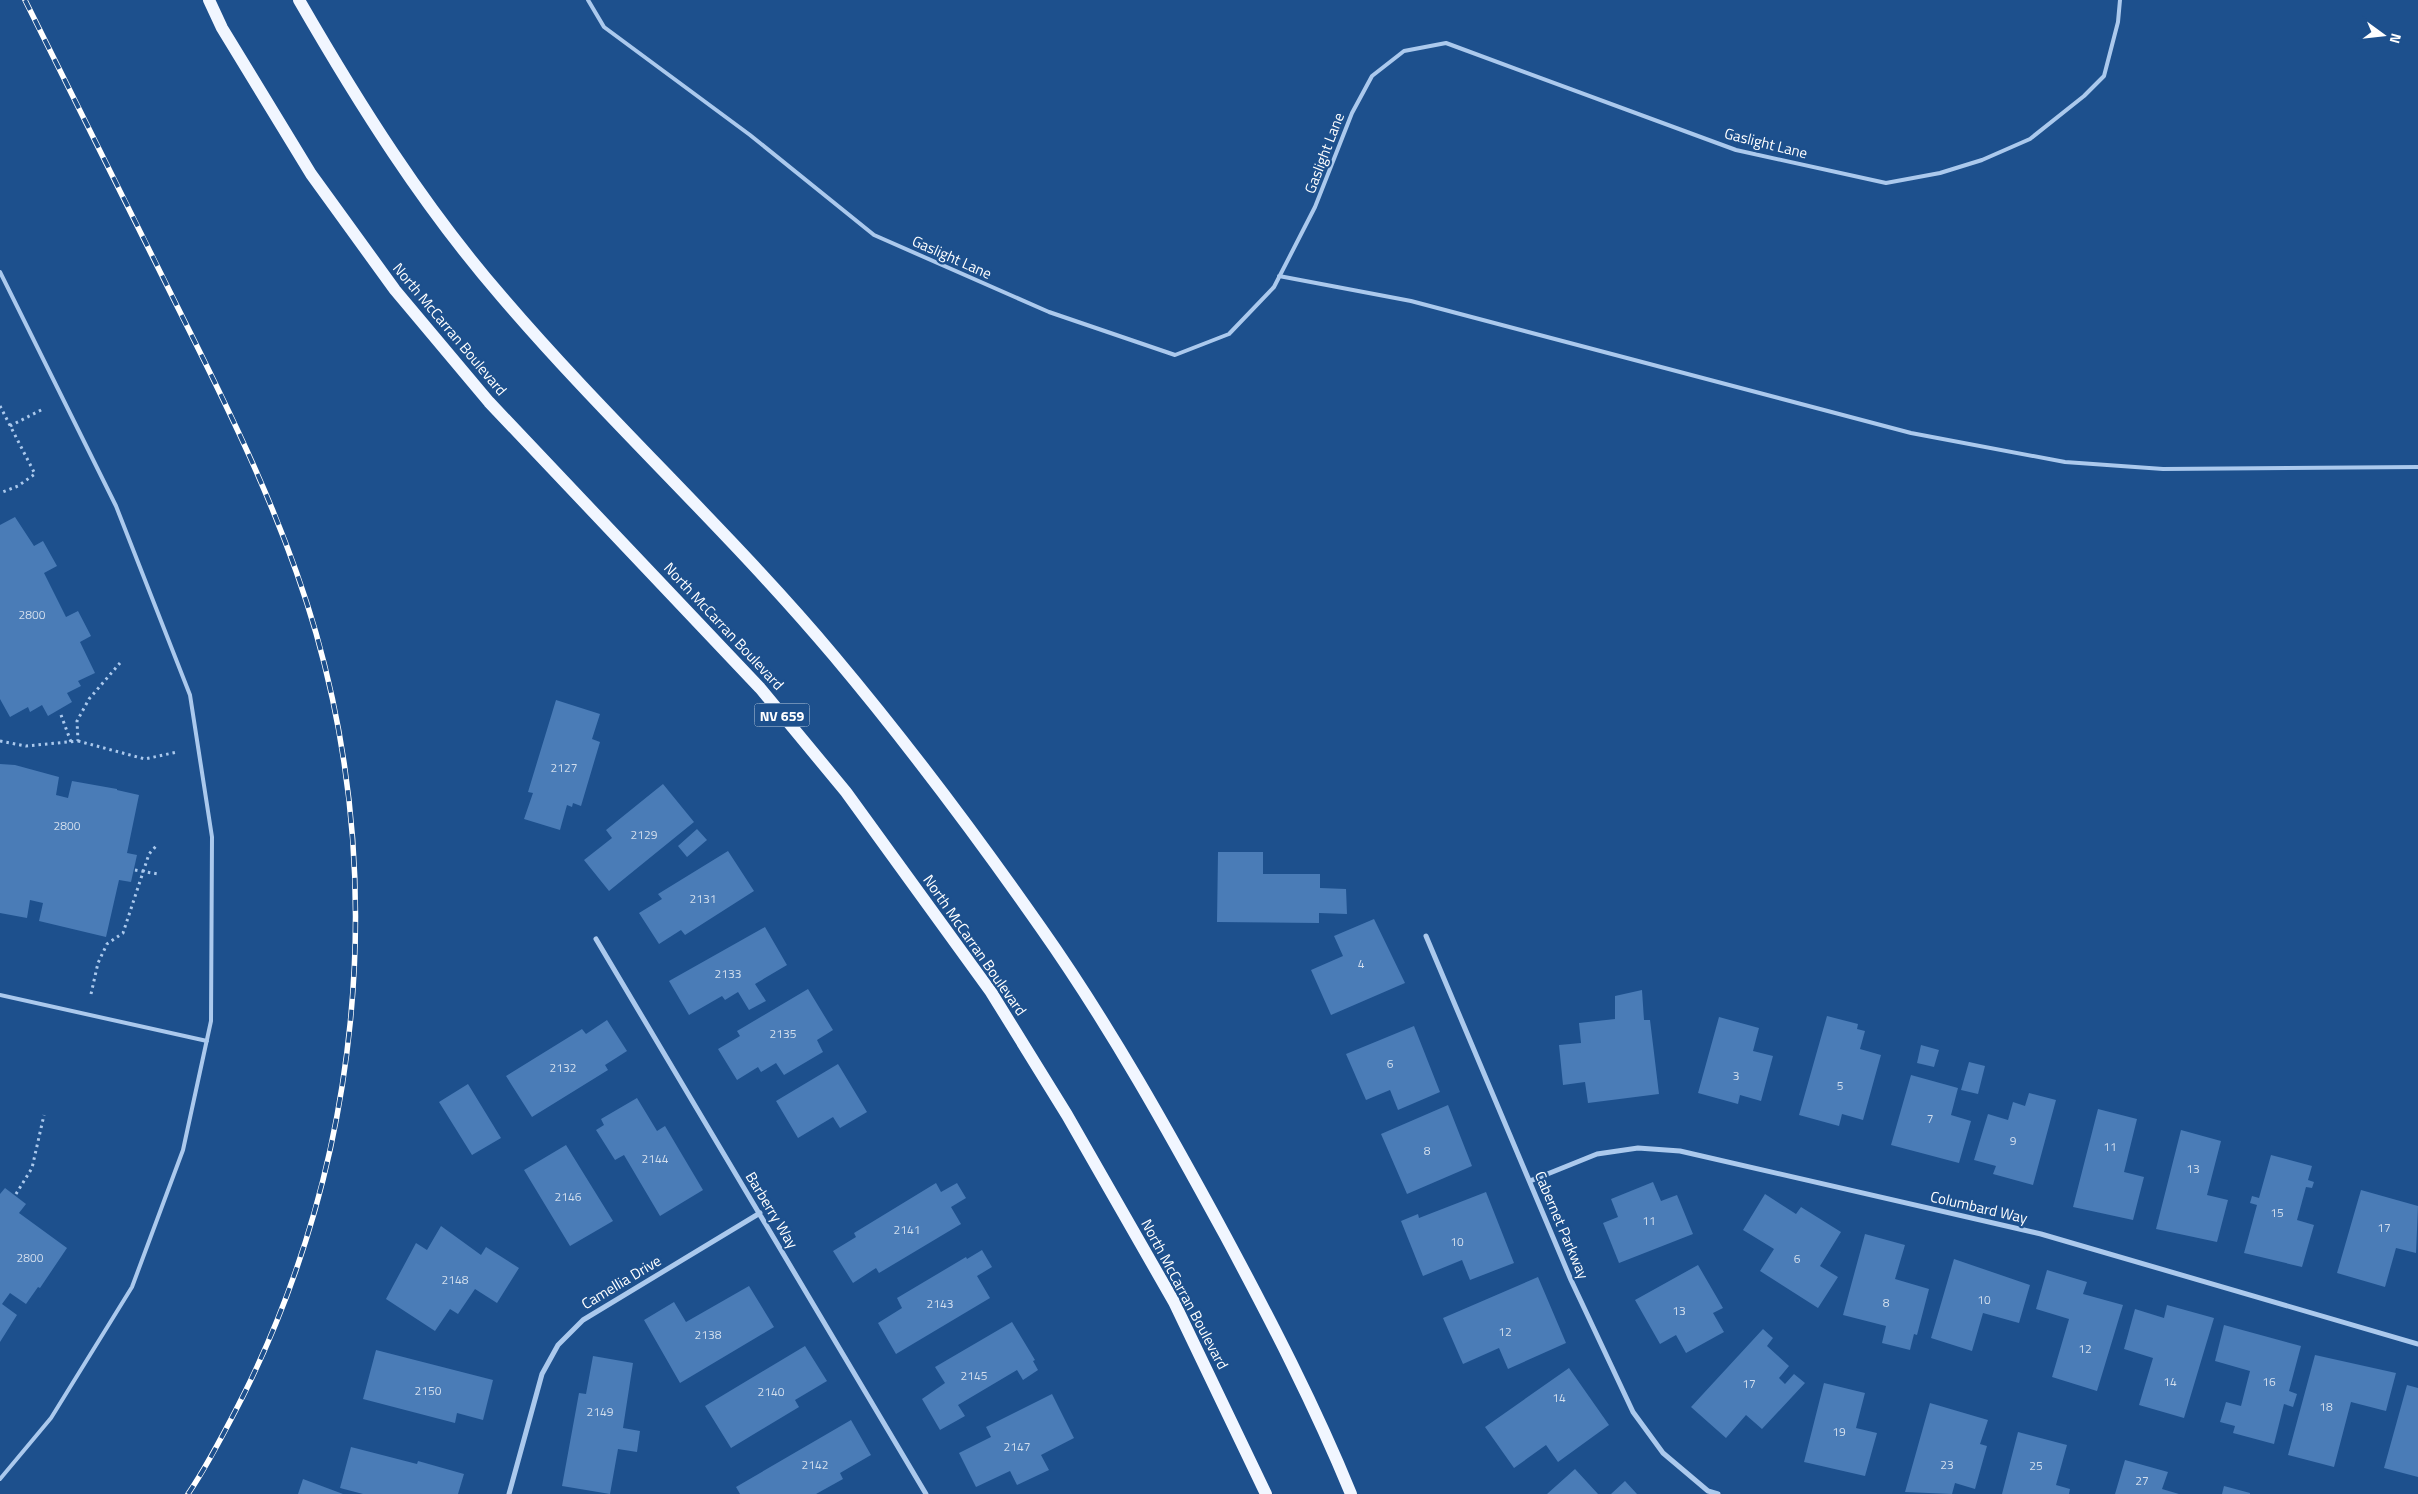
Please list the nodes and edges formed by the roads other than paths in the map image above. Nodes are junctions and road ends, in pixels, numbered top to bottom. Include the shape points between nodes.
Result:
1 (209, 0) edge
2 (300, 0) edge
3 (588, 0) edge
4 (2120, 0) edge
5 (0, 272) edge
6 (1279, 276) junction
7 (2418, 467) edge
8 (1426, 936) dead end
9 (596, 939) dead end
10 (0, 995) edge
11 (207, 1041) junction
12 (1530, 1181) junction
13 (760, 1213) junction
14 (2418, 1344) edge
15 (0, 1479) edge
16 (509, 1494) edge
17 (926, 1494) edge
18 (1266, 1494) edge
19 (1351, 1494) edge
20 (1718, 1494) edge

1 - 18 main road, North McCarran Boulevard / NV 659 via 222,28 311,174 395,290 490,402 760,688 846,792 991,992 1067,1115 1174,1302
2 - 19 main road via 353,93 431,209 500,296 575,379 742,551 835,657 934,782 1043,930 1132,1069 1208,1203 1276,1329
3 - 6 lane, Gaslight Lane via 604,27 750,135 874,235 1049,312 1175,356 1228,334 1274,287
4 - 6 lane, Gaslight Lane via 2118,22 2104,76 2030,139 1982,160 1886,183 1736,150 1446,43 1404,51 1372,76 1348,122 1315,207
5 - 11 lane via 116,506 190,695 212,837 211,1021
6 - 7 lane via 1411,301 1911,433 2065,462 2163,469
8 - 12 street, Cabernet Parkway
9 - 13 street, Barberry Way
10 - 11 lane
11 - 15 lane via 183,1150 132,1287 51,1418
12 - 14 street, Columbard Way via 1597,1154 1638,1148 1680,1151 2041,1234
12 - 20 street, Cabernet Parkway via 1571,1280 1633,1412 1664,1453 1708,1491
13 - 16 street, Camellia Drive via 583,1320 558,1345 542,1374
13 - 17 street, Barberry Way

